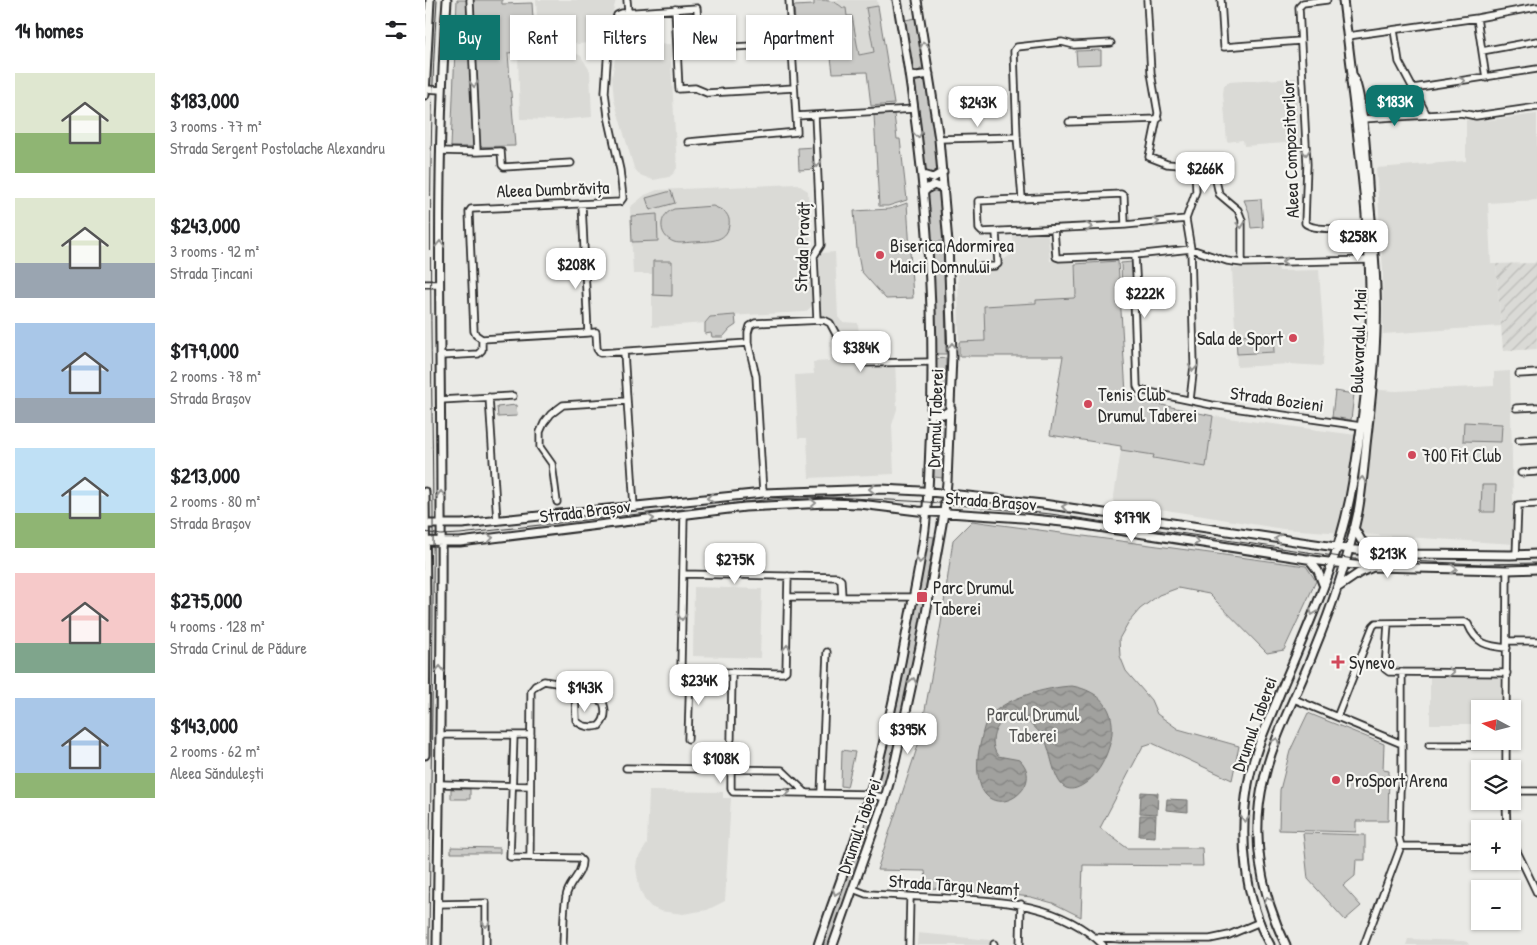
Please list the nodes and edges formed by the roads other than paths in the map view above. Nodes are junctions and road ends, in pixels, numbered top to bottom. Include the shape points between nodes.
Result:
1 (430, 0) edge
2 (447, 0) edge
3 (470, 0) edge
4 (627, 0) edge
5 (789, 0) edge
6 (897, 0) edge
7 (917, 0) edge
8 (1147, 0) edge
9 (1221, 0) edge
10 (1327, 0) edge
11 (1343, 0) edge
12 (1537, 7) edge
13 (675, 9) junction
14 (628, 12) junction
15 (675, 15) edge
16 (697, 15) edge
17 (790, 15) edge
18 (1477, 18) junction
19 (1394, 30) junction
20 (1348, 36) junction
21 (1300, 41) junction
22 (1537, 41) edge
23 (1111, 43) dead end
24 (1482, 51) junction
25 (678, 60) edge
26 (792, 60) edge
27 (1537, 69) edge
28 (929, 74) junction
29 (1352, 74) junction
30 (910, 77) junction
31 (1486, 78) junction
32 (794, 88) junction
33 (1413, 88) junction
34 (425, 89) edge
35 (442, 90) junction
36 (425, 95) edge
37 (1537, 108) edge
38 (914, 109) junction
39 (815, 115) junction
40 (1427, 115) junction
41 (796, 116) junction
42 (1158, 119) junction
43 (1362, 119) junction
44 (1069, 122) dead end
45 (1017, 137) junction
46 (939, 139) junction
47 (688, 142) dead end
48 (441, 151) junction
49 (477, 152) junction
50 (571, 163) dead end
51 (1195, 166) junction
52 (943, 172) junction
53 (923, 175) junction
54 (945, 190) junction
55 (924, 192) junction
56 (1022, 198) junction
57 (581, 204) junction
58 (1186, 219) junction
59 (1125, 226) junction
60 (1366, 227) junction
61 (1054, 229) junction
62 (996, 232) junction
63 (1191, 249) junction
64 (1135, 255) junction
65 (1369, 260) junction
66 (1242, 263) junction
67 (949, 269) junction
68 (425, 284) edge
69 (440, 284) junction
70 (817, 320) junction
71 (589, 333) junction
72 (482, 338) junction
73 (748, 343) junction
74 (624, 352) junction
75 (440, 356) junction
76 (932, 362) junction
77 (1537, 373) edge
78 (1519, 374) dead end
79 (513, 396) dead end
80 (489, 397) junction
81 (440, 400) junction
82 (1190, 400) junction
83 (627, 401) junction
84 (1537, 407) edge
85 (931, 408) junction
86 (951, 408) junction
87 (1516, 408) dead end
88 (1361, 426) junction
89 (1537, 439) edge
90 (1519, 440) dead end
91 (1537, 472) edge
92 (1521, 473) dead end
93 (425, 492) edge
94 (928, 492) junction
95 (763, 493) junction
96 (946, 494) junction
97 (557, 502) dead end
98 (1537, 504) edge
99 (635, 507) junction
100 (926, 512) junction
101 (944, 513) junction
102 (684, 515) junction
103 (497, 521) junction
104 (425, 524) edge
105 (441, 525) junction
106 (1354, 528) junction
107 (1342, 530) junction
108 (425, 542) edge
109 (441, 542) junction
110 (1317, 544) junction
111 (1337, 547) junction
112 (1349, 549) junction
113 (1373, 551) junction
114 (1537, 554) edge
115 (1516, 555) junction
116 (1308, 559) junction
117 (1331, 563) junction
118 (1345, 564) junction
119 (1372, 567) junction
120 (1537, 569) edge
121 (1507, 570) junction
122 (683, 574) junction
123 (788, 576) junction
124 (1323, 584) junction
125 (1337, 588) junction
126 (788, 597) junction
127 (842, 597) junction
128 (913, 597) junction
129 (1388, 623) junction
130 (1537, 641) edge
131 (1507, 644) junction
132 (827, 652) dead end
133 (690, 672) junction
134 (1402, 672) junction
135 (732, 673) junction
136 (1507, 673) junction
137 (575, 690) junction
138 (1294, 699) junction
139 (1507, 700) edge
140 (425, 704) edge
141 (440, 704) junction
142 (1337, 716) junction
143 (439, 735) junction
144 (514, 735) junction
145 (531, 735) junction
146 (688, 738) dead end
147 (731, 739) dead end
148 (1402, 744) junction
149 (1471, 744) edge
150 (1429, 745) dead end
151 (425, 755) edge
152 (626, 768) dead end
153 (731, 770) junction
154 (1250, 776) junction
155 (1264, 778) junction
156 (439, 784) junction
157 (512, 785) junction
158 (530, 786) junction
159 (1521, 791) edge
160 (1537, 791) edge
161 (805, 792) junction
162 (821, 793) junction
163 (871, 794) junction
164 (1247, 794) junction
165 (885, 798) junction
166 (1260, 798) junction
167 (1401, 846) junction
168 (1471, 848) edge
169 (530, 857) junction
170 (1521, 862) edge
171 (853, 889) junction
172 (1537, 893) edge
173 (910, 897) junction
174 (438, 904) junction
175 (1021, 904) junction
176 (1260, 922) junction
177 (1094, 937) junction
178 (1121, 942) edge
179 (437, 945) edge
180 (486, 945) edge
181 (563, 945) edge
182 (818, 945) edge
183 (833, 945) edge
184 (909, 945) edge
185 (1020, 945) edge
186 (1103, 945) edge
187 (1270, 945) edge
188 (1286, 945) edge
189 (1364, 945) edge

1 - 34 main road
2 - 35 main road
3 -> 49 street
4 - 14 street
5 - 17 street
6 - 30 main road, Drumul Taberei
28 -> 7 main road, Drumul Taberei
8 - 42 street via 1151,73
9 - 21 street via 1224,47
10 - 21 street, Aleea Compozitorilor via 1301,4
11 - 20 main road, Bulevardul 1 Mai
12 - 18 street
13 - 14 street
13 - 15 street
13 - 16 street via 697,8
14 - 57 street, Aleea Dumbrăvița via 619,13 615,18 609,43 605,92 623,198 620,202
18 - 19 street
18 - 24 street
19 - 20 street
19 - 33 street via 1399,62
20 - 29 main road, Bulevardul 1 Mai
21 -> 60 street, Aleea Compozitorilor via 1307,164 1305,223 1310,227
22 - 24 street
23 - 45 street via 1074,45 1062,42 1017,47 1014,51
24 - 31 street
25 - 32 street via 679,89 695,88 707,93
26 - 32 street
27 - 31 street
28 - 30 main road
28 - 46 main road, Drumul Taberei
29 - 43 main road, Bulevardul 1 Mai
29 - 60 main road, Bulevardul 1 Mai
30 - 38 main road, Drumul Taberei
33 -> 31 street
32 - 41 street
33 - 40 street
34 - 35 street
34 - 36 main road
35 - 48 main road
37 - 40 street via 1476,116
38 - 39 street
38 -> 53 main road, Drumul Taberei
39 - 41 street
39 -> 70 street, Strada Pravăț via 821,245 814,256
40 - 43 street
41 - 47 street via 795,134
42 - 44 street
42 - 51 street via 1149,157 1167,164
106 -> 43 main road, Bulevardul 1 Mai via 1371,410 1376,324 1374,249
45 - 46 street
45 - 56 street
46 - 52 main road, Drumul Taberei
48 - 49 street
69 -> 48 main road
49 - 50 street via 501,151 504,167
51 - 58 street via 1196,191
51 -> 66 street via 1215,171 1219,194 1238,210 1243,231
52 - 53 main road via 933,178
52 - 54 main road, Drumul Taberei
53 - 55 main road, Drumul Taberei
54 - 55 main road via 934,185
54 - 67 main road, Drumul Taberei
55 - 76 main road, Drumul Taberei
56 - 59 street via 1123,194
56 - 62 street via 978,202 980,231
57 - 71 street
57 - 72 street, Aleea Dumbrăvița via 471,209 474,331
59 -> 58 street
58 - 63 street
61 -> 59 street
60 - 65 main road, Bulevardul 1 Mai
61 - 62 street
61 - 64 street via 1056,257 1059,258
62 - 67 street via 998,264
63 - 64 street
63 - 66 street
63 -> 82 street via 1194,365
64 - 82 street, Strada Bozieni via 1136,384 1140,390
65 -> 66 street
65 - 88 main road, Bulevardul 1 Mai via 1370,328
86 -> 67 main road, Drumul Taberei
68 - 69 street
69 - 75 main road
70 - 73 street via 752,324 748,329
70 - 76 street via 829,322 837,336 856,339 862,363
71 - 72 street
71 - 74 street via 596,332 600,353
72 - 75 street via 481,353
73 - 74 street
73 - 95 street via 756,376
74 - 83 street
75 - 81 main road
76 - 85 main road, Drumul Taberei
77 - 78 street
79 - 80 street
80 - 81 street
80 - 103 street
105 -> 81 main road
82 - 88 street, Strada Bozieni
83 - 97 street via 563,405 544,423 540,432 541,446 551,464
83 - 99 street
84 - 87 street
85 - 86 main road via 941,415
85 - 94 main road, Drumul Taberei
86 - 96 main road, Drumul Taberei
88 - 107 main road, Bulevardul 1 Mai
89 - 90 street
91 - 92 street
93 - 104 main road
94 -> 95 main road, Strada Brașov
94 - 96 main road, Strada Brașov
94 - 100 main road, Drumul Taberei
95 -> 99 main road, Strada Brașov
96 - 101 main road, Drumul Taberei
110 -> 96 main road, Strada Brașov
98 - 115 street via 1518,505
99 - 103 main road, Strada Brașov
100 - 101 main road, Strada Brașov
102 -> 100 main road, Strada Brașov via 761,506 827,503
100 -> 128 main road, Drumul Taberei
101 -> 116 main road, Strada Brașov via 1082,525
165 -> 101 main road, Drumul Taberei via 913,686
109 -> 102 main road, Strada Brașov
102 - 122 street
103 - 105 main road, Strada Brașov
104 - 105 main road, Strada Brașov
104 - 108 main road
105 - 109 main road
106 - 112 main road, Bulevardul 1 Mai
106 - 113 main road
107 - 110 main road via 1327,543
107 - 111 main road, Bulevardul 1 Mai
108 - 109 main road, Strada Brașov
108 - 140 main road
141 -> 109 main road
110 - 111 main road, Strada Brașov
111 - 112 main road, Strada Brașov
111 - 117 main road, Drumul Taberei
112 - 113 main road, Strada Brașov
112 - 118 main road, Drumul Taberei
113 - 115 main road, Strada Brașov
114 - 115 main road, Strada Brașov
116 - 117 main road, Strada Brașov
116 - 124 main road
117 - 118 main road, Strada Brașov
117 - 124 main road, Drumul Taberei
118 - 119 main road, Strada Brașov
118 - 125 main road, Drumul Taberei
119 -> 121 main road, Strada Brașov
119 - 125 main road
120 - 121 main road, Strada Brașov
121 - 131 street
122 - 123 street
122 -> 133 street via 681,665
123 - 126 street
123 - 127 street via 840,578
124 -> 154 main road, Drumul Taberei via 1262,736
125 - 138 main road, Drumul Taberei
126 - 127 street
135 -> 126 street via 786,671
127 - 128 street
128 - 163 main road, Drumul Taberei
129 - 131 street via 1465,622 1469,624 1472,635 1483,642 1493,646
129 - 134 street via 1385,669
129 - 142 street via 1373,626
130 - 131 street
131 - 136 street
132 - 162 street
133 - 135 street
133 - 146 street
134 -> 136 street
134 - 148 street
135 - 147 street
136 - 139 street
137 - 137 street via 603,702 604,719 599,726 589,727 575,720
137 - 145 street via 567,685 544,681 535,686 531,694
138 - 142 street
155 -> 138 main road, Drumul Taberei
140 - 141 main road
140 - 151 main road
141 - 143 main road
142 - 148 street
143 - 144 street
143 - 156 main road
144 - 145 street
144 - 157 street
145 - 158 street
148 - 167 street
149 - 150 street
152 - 153 street
153 - 161 street via 782,770
153 -> 161 street via 733,792
154 - 155 main road via 1255,780
154 - 164 main road, Drumul Taberei
155 - 166 main road, Drumul Taberei
156 - 157 street
156 - 174 main road
157 - 158 street
157 - 169 street via 510,857
158 - 169 street
159 - 160 street
161 - 162 street
162 - 163 street
163 - 165 street
163 -> 182 main road, Drumul Taberei
164 - 166 main road
164 -> 176 main road, Drumul Taberei via 1245,858 1252,899
165 - 171 main road, Drumul Taberei
188 -> 166 main road, Drumul Taberei via 1271,909 1261,872 1258,839
167 - 168 street
167 - 189 street
169 - 181 street via 579,858 582,861 582,868 566,896
170 - 172 street
171 - 173 street, Strada Târgu Neamț via 866,894
171 - 183 main road, Drumul Taberei
173 - 175 street, Strada Târgu Neamț
173 - 184 street
174 - 179 main road
174 -> 180 street via 486,903
175 - 177 street, Strada Târgu Neamț via 1066,920
175 - 185 street
176 - 178 street via 1210,939
176 - 187 main road, Drumul Taberei
177 - 178 street
177 - 186 street, Strada Târgu Neamț

